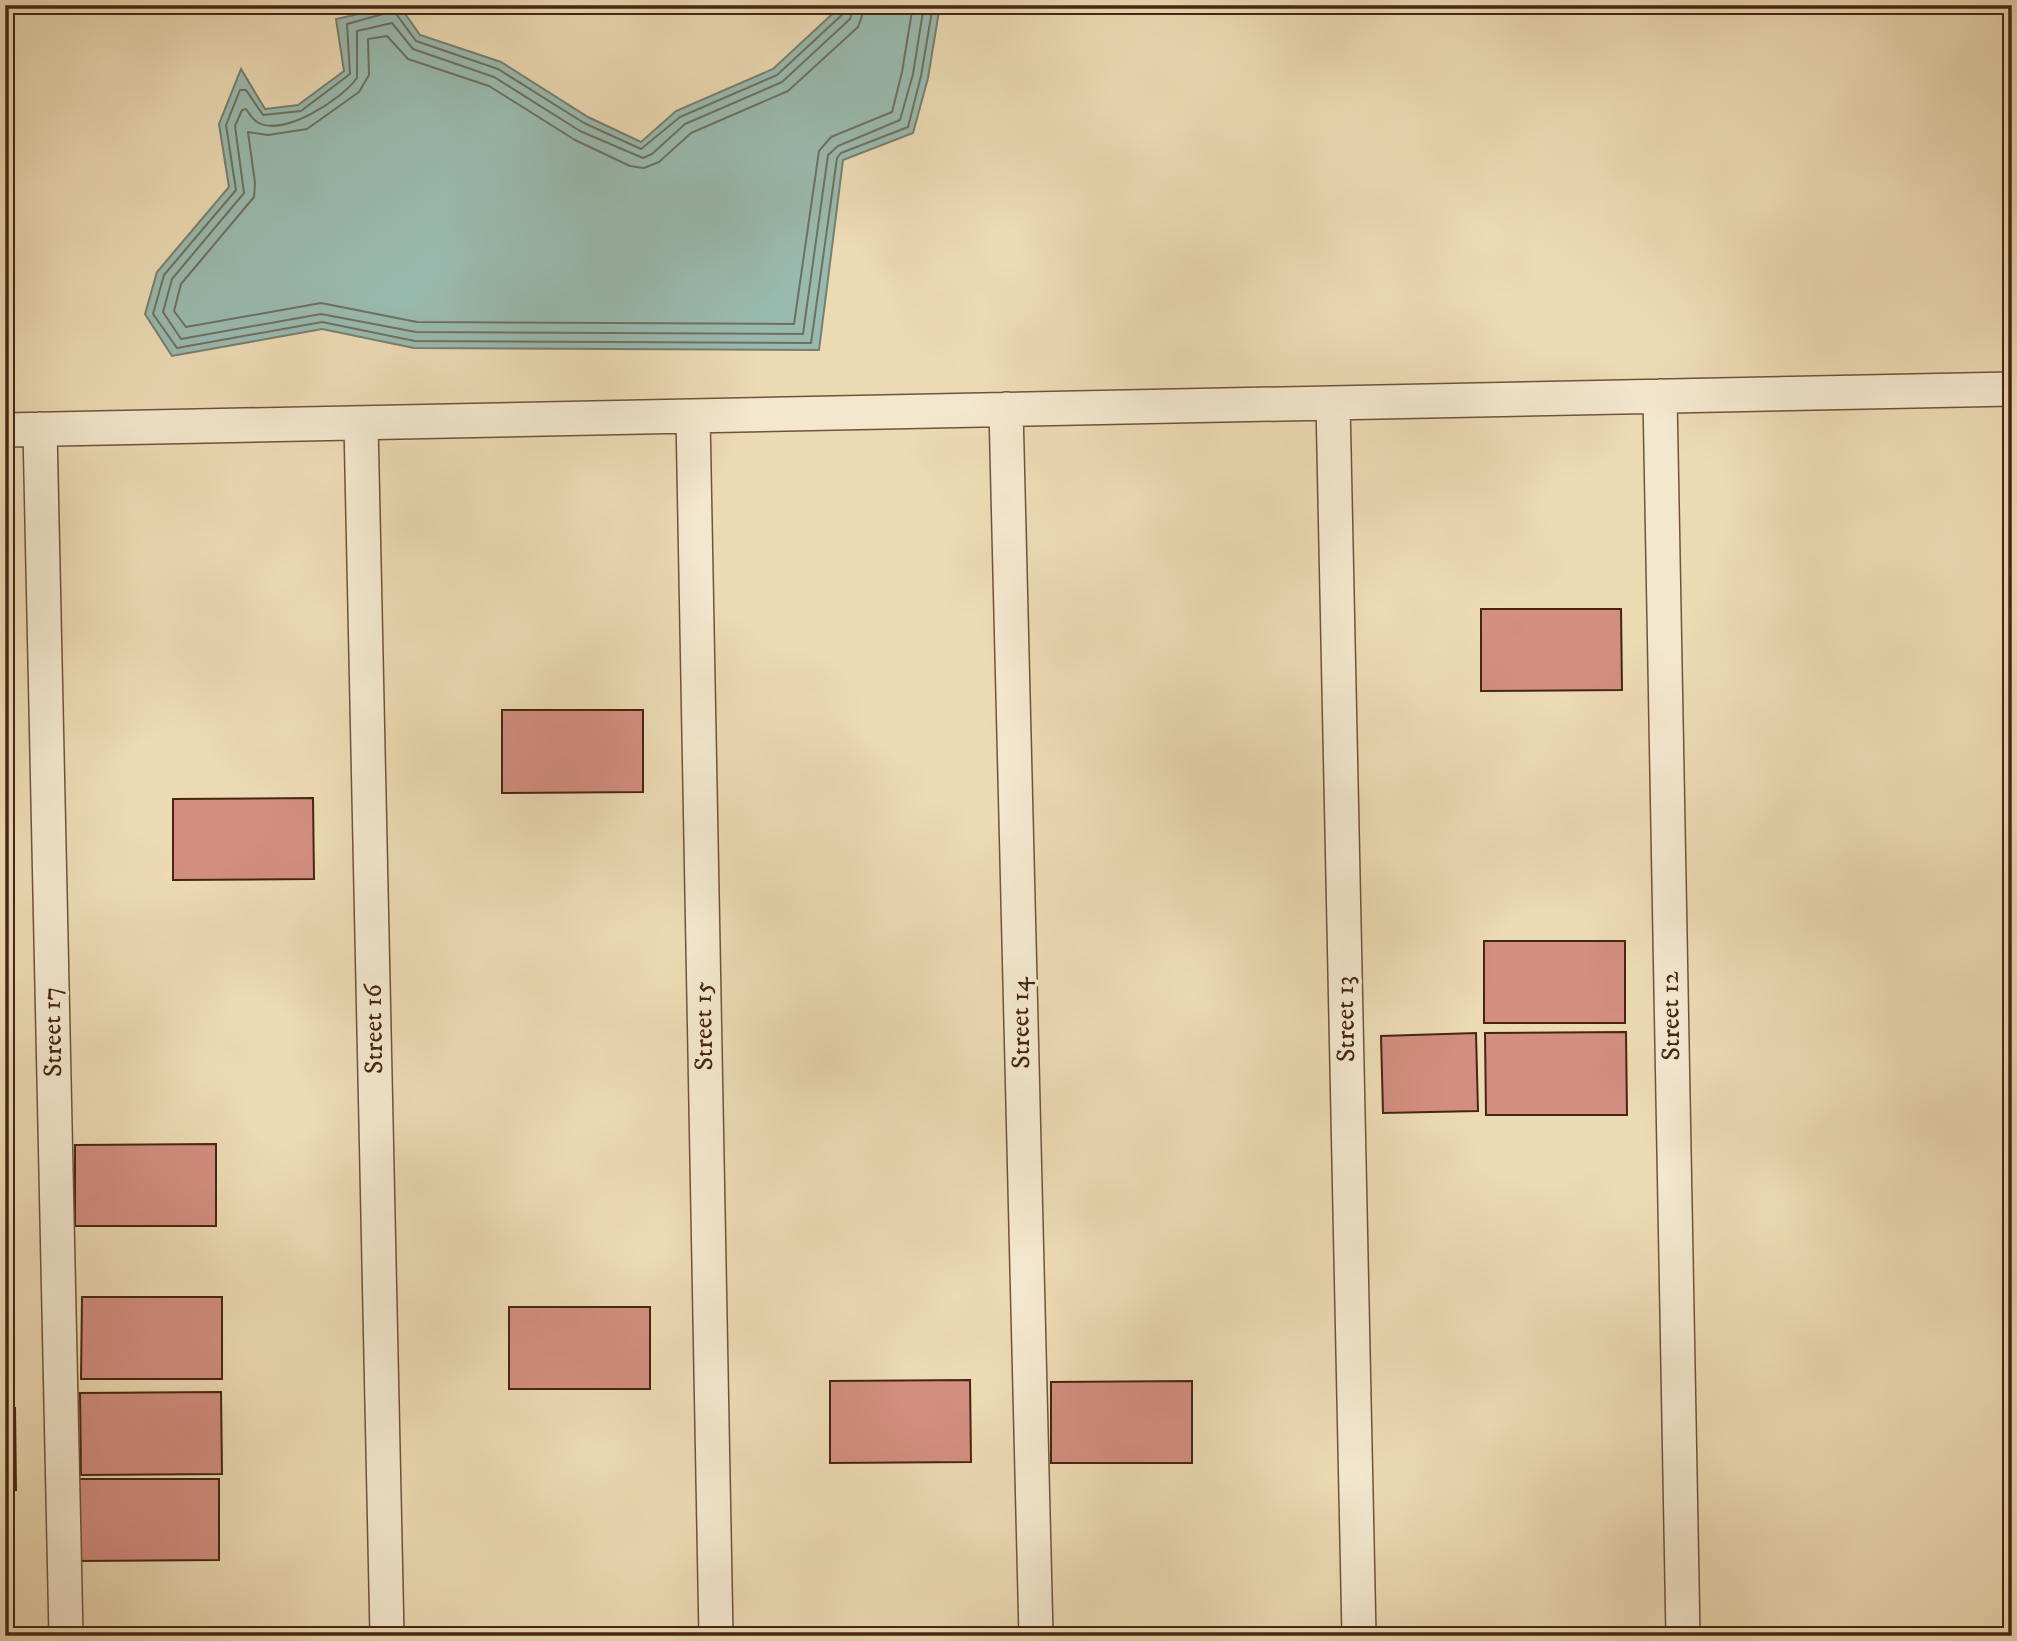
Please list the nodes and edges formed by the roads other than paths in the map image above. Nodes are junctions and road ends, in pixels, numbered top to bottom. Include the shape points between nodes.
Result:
1 (2012, 389) edge
2 (1660, 396) junction
3 (1333, 403) junction
4 (1006, 409) junction
5 (693, 416) junction
6 (361, 423) junction
7 (40, 429) junction
8 (5, 430) edge
9 (66, 1636) edge
10 (387, 1636) edge
11 (716, 1636) edge
12 (1035, 1636) edge
13 (1359, 1636) edge
14 (1683, 1636) edge

1 - 2 street
2 - 3 street
2 - 14 street, Street 12
3 - 4 street
3 - 13 street, Street 13
4 - 5 street
4 - 12 street, Street 14
5 - 6 street
5 - 11 street, Street 15
6 - 7 street
6 - 10 street, Street 16
7 - 8 street
7 - 9 street, Street 17

